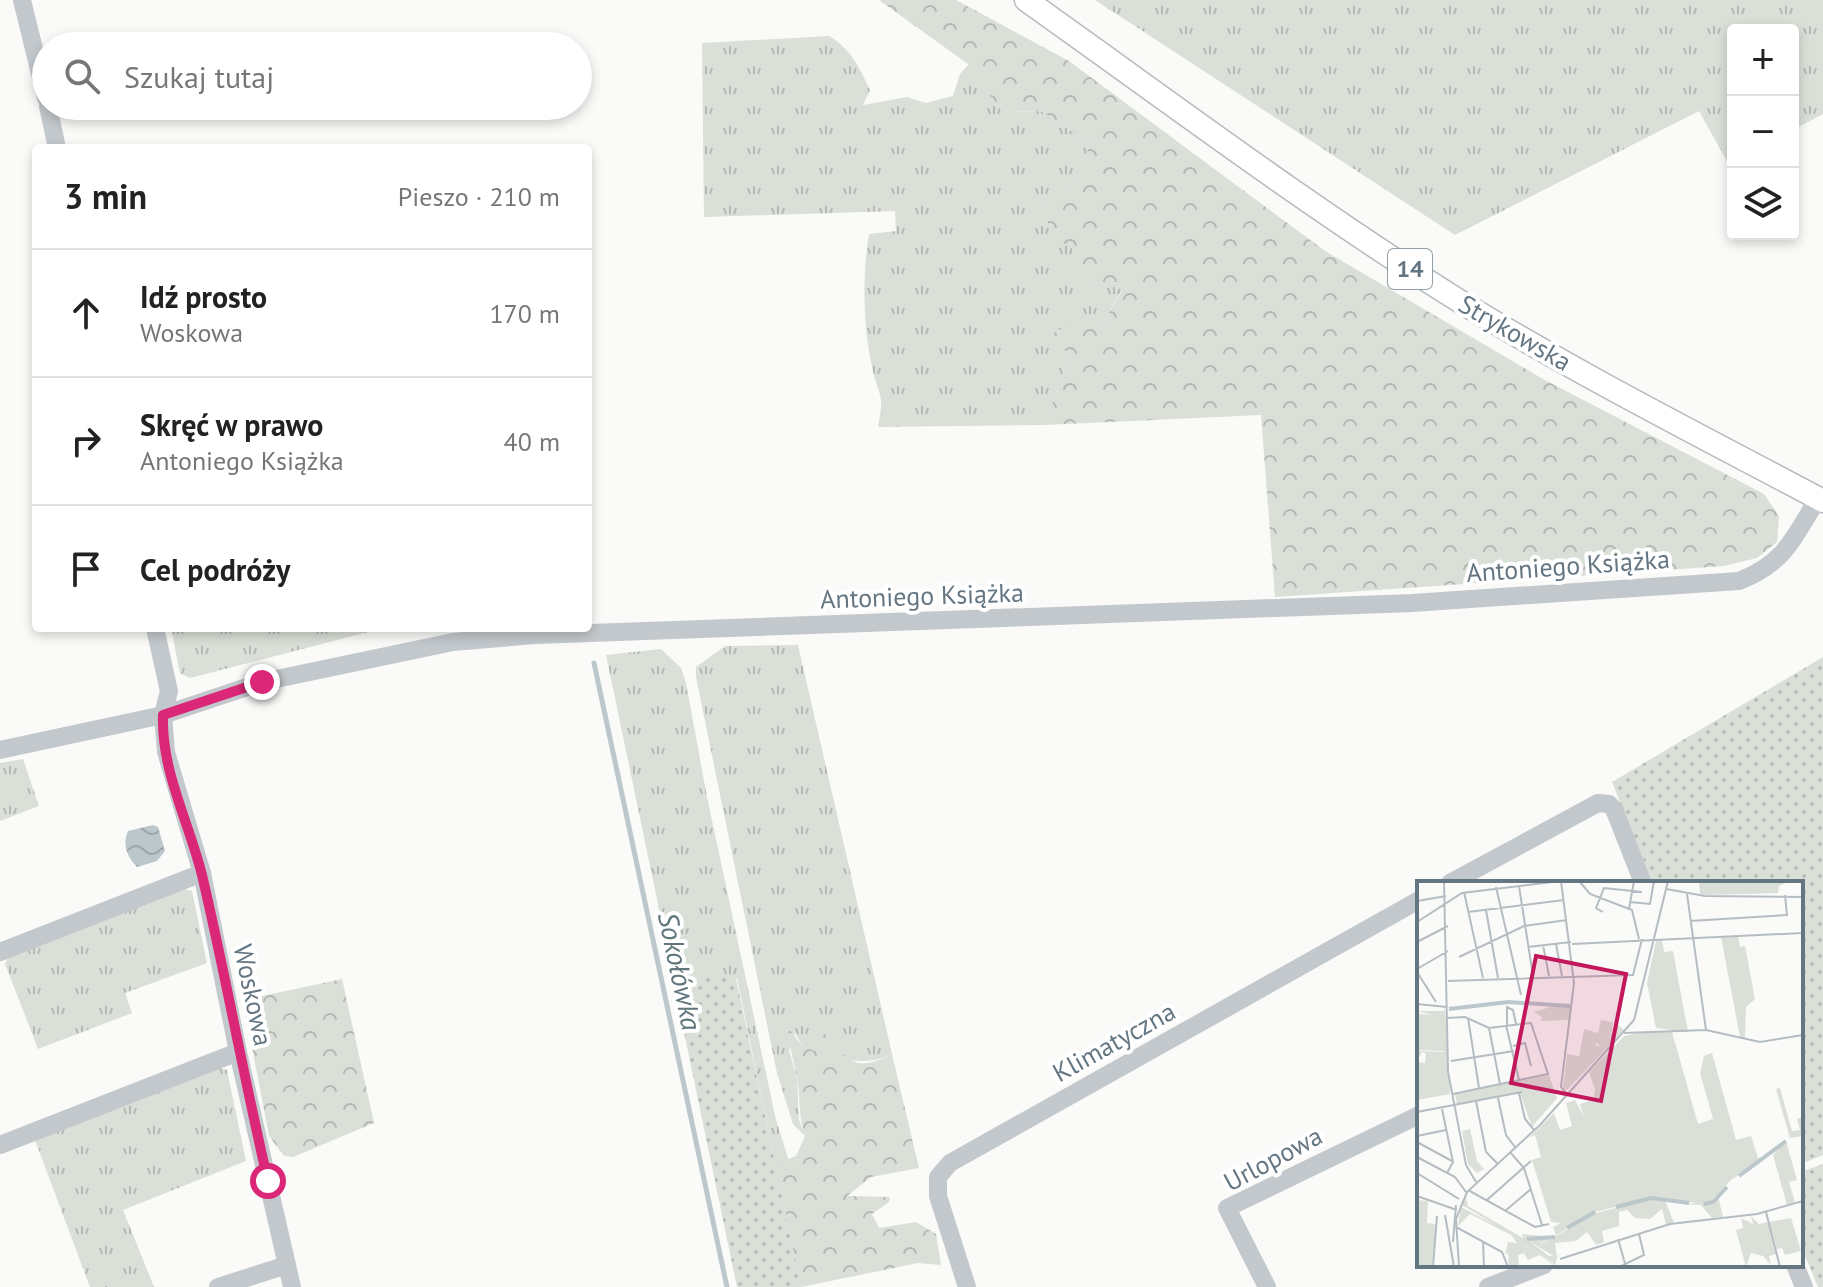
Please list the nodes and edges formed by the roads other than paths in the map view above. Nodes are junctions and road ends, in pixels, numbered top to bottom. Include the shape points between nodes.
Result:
1 (22, 0) edge
2 (1026, 0) edge
3 (32, 41) edge
4 (51, 120) edge
5 (56, 144) edge
6 (1821, 500) edge
7 (156, 632) edge
8 (163, 715) junction
9 (0, 750) edge
10 (202, 873) junction
11 (1454, 881) edge
12 (1642, 881) edge
13 (1417, 901) edge
14 (0, 952) edge
15 (238, 1052) junction
16 (1417, 1116) edge
17 (0, 1145) edge
18 (287, 1265) junction
19 (1539, 1267) edge
20 (1796, 1267) edge
21 (218, 1287) edge
22 (292, 1287) edge
23 (967, 1287) edge
24 (1267, 1287) edge
25 (1488, 1287) edge
26 (1804, 1287) edge

1 - 3 street
2 - 6 main road, Strykowska / 14 via 1431,283 1583,373
4 - 5 street
6 - 8 street, Antoniego Książka via 1767,571 1739,581 1412,603 453,642 262,682
7 - 8 street, Woskowa via 169,691
8 - 9 street, Antoniego Książka
8 - 10 street, Woskowa via 175,788
10 - 14 street
10 - 15 street, Woskowa
11 - 12 street via 1604,803 1614,809
13 - 23 street, Klimatyczna via 950,1163 937,1186
15 - 17 street
15 - 18 street, Woskowa
16 - 24 street, Urlopowa via 1227,1208
18 - 21 street
18 - 22 street, Woskowa
19 - 25 street
20 - 26 street

